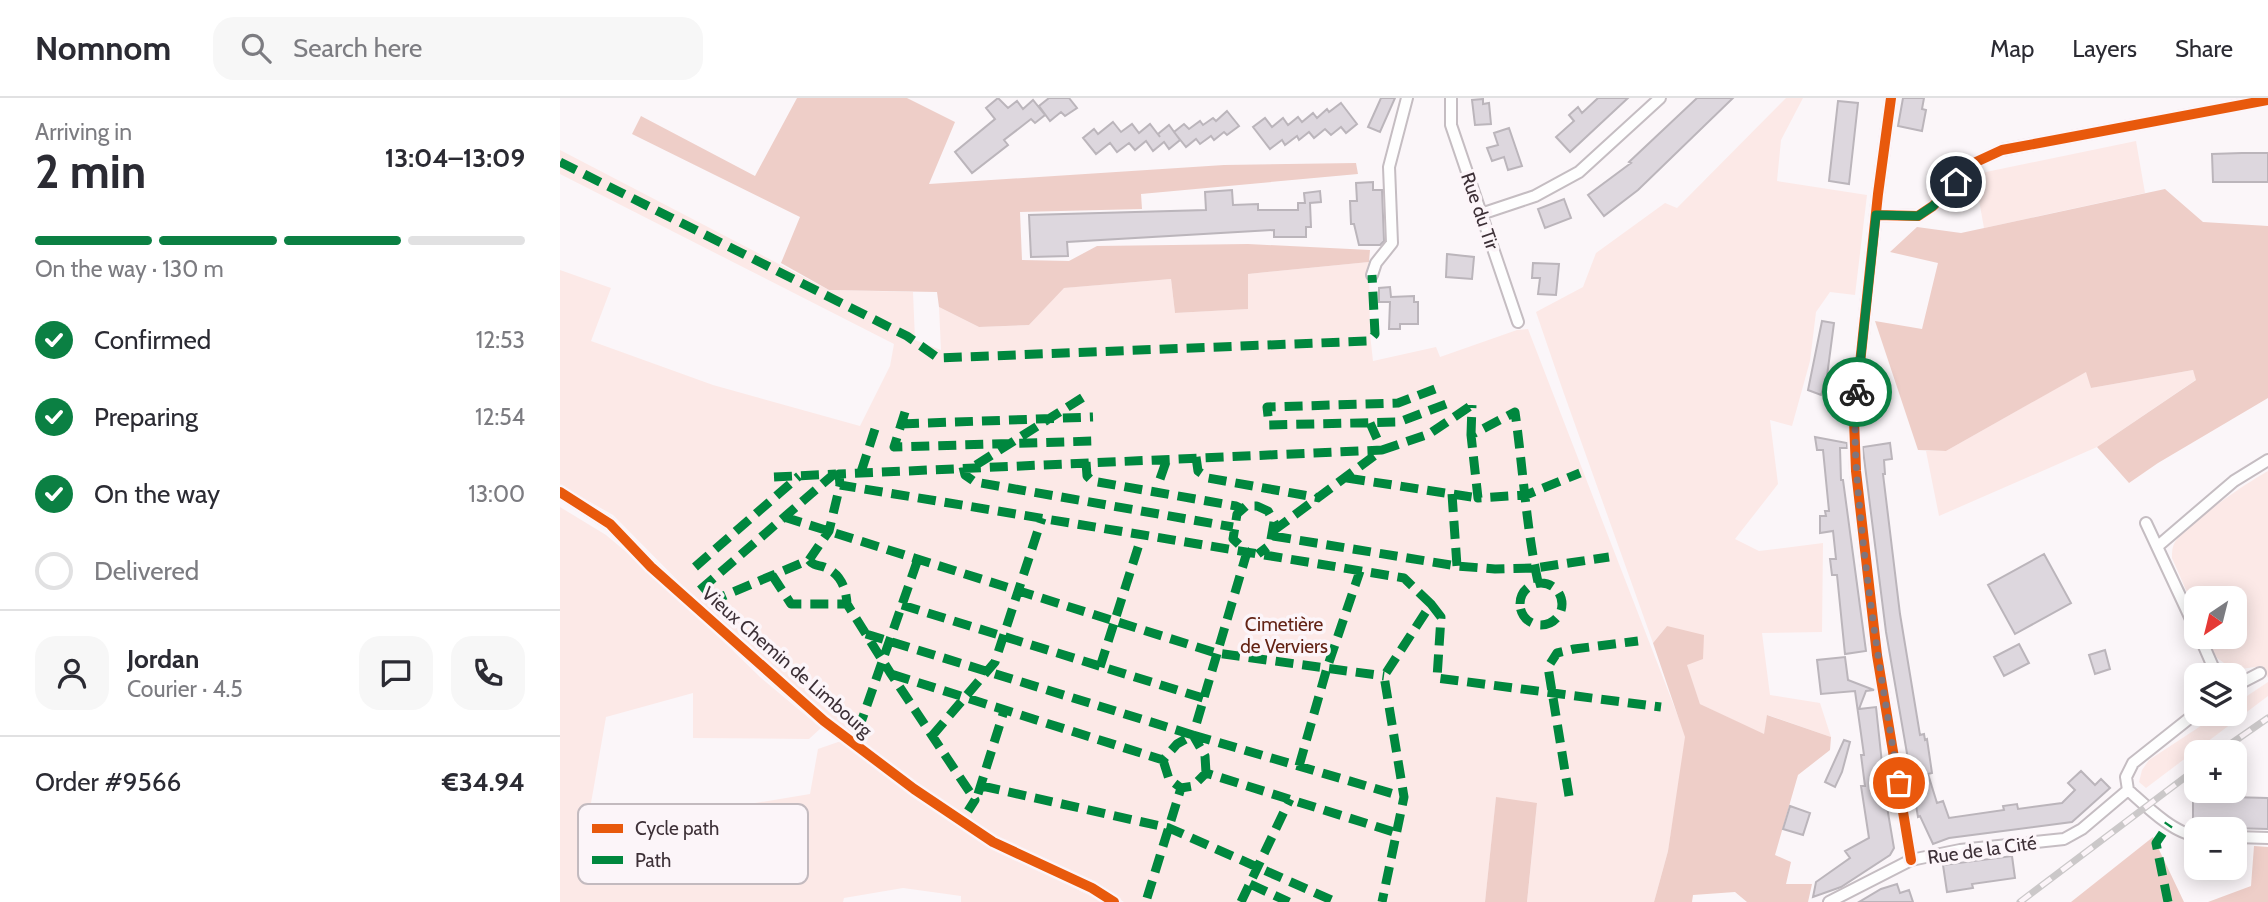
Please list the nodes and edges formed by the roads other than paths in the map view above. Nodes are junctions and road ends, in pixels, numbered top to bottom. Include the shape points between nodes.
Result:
1 (1407, 98) edge
2 (1451, 98) edge
3 (1660, 98) edge
4 (1891, 98) edge
5 (2268, 100) edge
6 (1481, 214) junction
7 (1876, 215) junction
8 (1372, 275) dead end
9 (1518, 322) dead end
10 (2268, 460) edge
11 (560, 492) edge
12 (2146, 523) dead end
13 (2158, 546) junction
14 (2184, 603) edge
15 (2260, 673) dead end
16 (2247, 680) edge
17 (2184, 723) edge
18 (2128, 790) junction
19 (2184, 832) edge
20 (2247, 837) edge
21 (2268, 838) edge
22 (1911, 860) junction
23 (1114, 902) edge
24 (1829, 902) edge

1 - 8 street via 1389,167 1392,243
2 - 6 street, Rue du Tir via 1451,125
3 - 6 street via 1579,173 1535,196
4 - 7 street
5 - 7 street via 2001,150 1976,162 1918,216
6 - 9 street, Rue du Tir
7 - 22 street via 1854,420 1856,471 1877,655
10 - 13 street via 2234,481
11 - 23 street, Vieux Chemin de Limbourg via 610,524 824,721 914,789 993,842
12 - 13 street
13 - 14 street
15 - 16 street
17 - 18 street via 2133,763 2126,777
18 - 19 street
18 - 22 street, Rue de la Cité via 2064,839
20 - 21 street
22 - 24 street, Rue de la Cité

